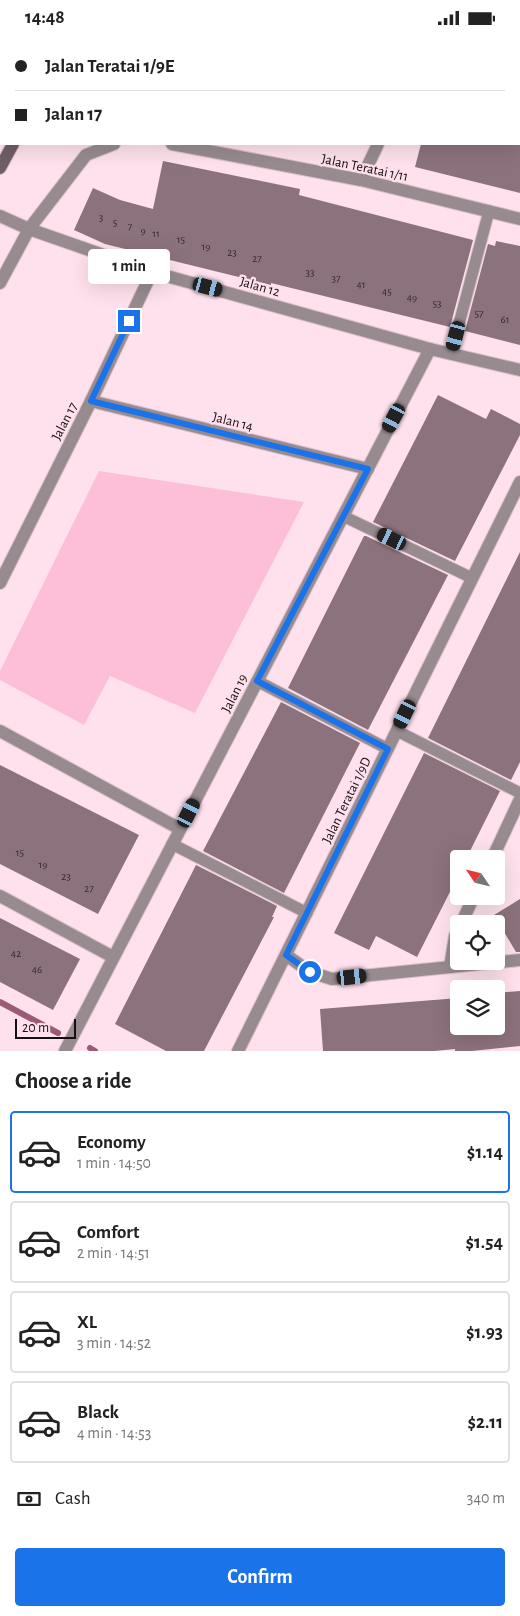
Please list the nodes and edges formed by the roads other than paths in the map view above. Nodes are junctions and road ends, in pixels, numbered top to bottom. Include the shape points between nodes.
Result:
1 (12, 145) edge
2 (111, 145) edge
3 (177, 145) edge
4 (378, 145) edge
5 (0, 168) edge
6 (361, 180) junction
7 (489, 211) junction
8 (0, 217) edge
9 (520, 219) edge
10 (29, 229) junction
11 (152, 272) junction
12 (0, 283) edge
13 (430, 349) junction
14 (451, 354) junction
15 (520, 370) edge
16 (91, 401) junction
17 (368, 469) junction
18 (520, 482) edge
19 (514, 507) edge
20 (343, 515) junction
21 (472, 578) junction
22 (0, 583) edge
23 (257, 681) junction
24 (0, 731) edge
25 (397, 731) junction
26 (388, 749) junction
27 (520, 793) edge
28 (520, 800) edge
29 (180, 829) junction
30 (172, 844) junction
31 (496, 850) edge
32 (0, 895) edge
33 (307, 913) junction
34 (286, 955) junction
35 (113, 957) junction
36 (520, 960) edge
37 (505, 962) edge
38 (450, 967) edge
39 (65, 1051) edge
40 (238, 1051) edge

1 - 5 street
2 - 10 street via 86,155
3 - 6 street, Jalan Teratai 1/11
4 - 6 street
6 - 7 street, Jalan Teratai 1/11
7 - 9 street, Jalan Teratai 1/11
7 - 14 lane
8 - 10 street, Jalan 12
10 - 11 street, Jalan 12
10 - 12 street
11 - 13 street, Jalan 12
11 - 16 street, Jalan 17
13 - 14 street, Jalan 12
13 - 17 street, Jalan 19
14 - 15 street, Jalan 12
16 - 17 street, Jalan 14
16 - 22 street, Jalan 17
17 - 20 street, Jalan 19
18 - 19 street, Jalan Teratai 1/9D
19 - 21 street, Jalan Teratai 1/9D
20 - 21 lane
20 - 23 street, Jalan 19
21 - 25 street, Jalan Teratai 1/9D
23 - 26 lane
23 - 29 street, Jalan 19
24 - 29 street
25 - 26 street, Jalan Teratai 1/9D
25 - 27 lane
26 - 33 street, Jalan Teratai 1/9D
28 - 31 street
29 - 30 street, Jalan 19
30 - 33 lane
30 - 35 street, Jalan 19
32 - 35 street
33 - 34 street, Jalan Teratai 1/9D
34 - 38 street via 310,972 332,979
34 - 40 street, Jalan Teratai 1/9D
35 - 39 street, Jalan 19
36 - 37 street

